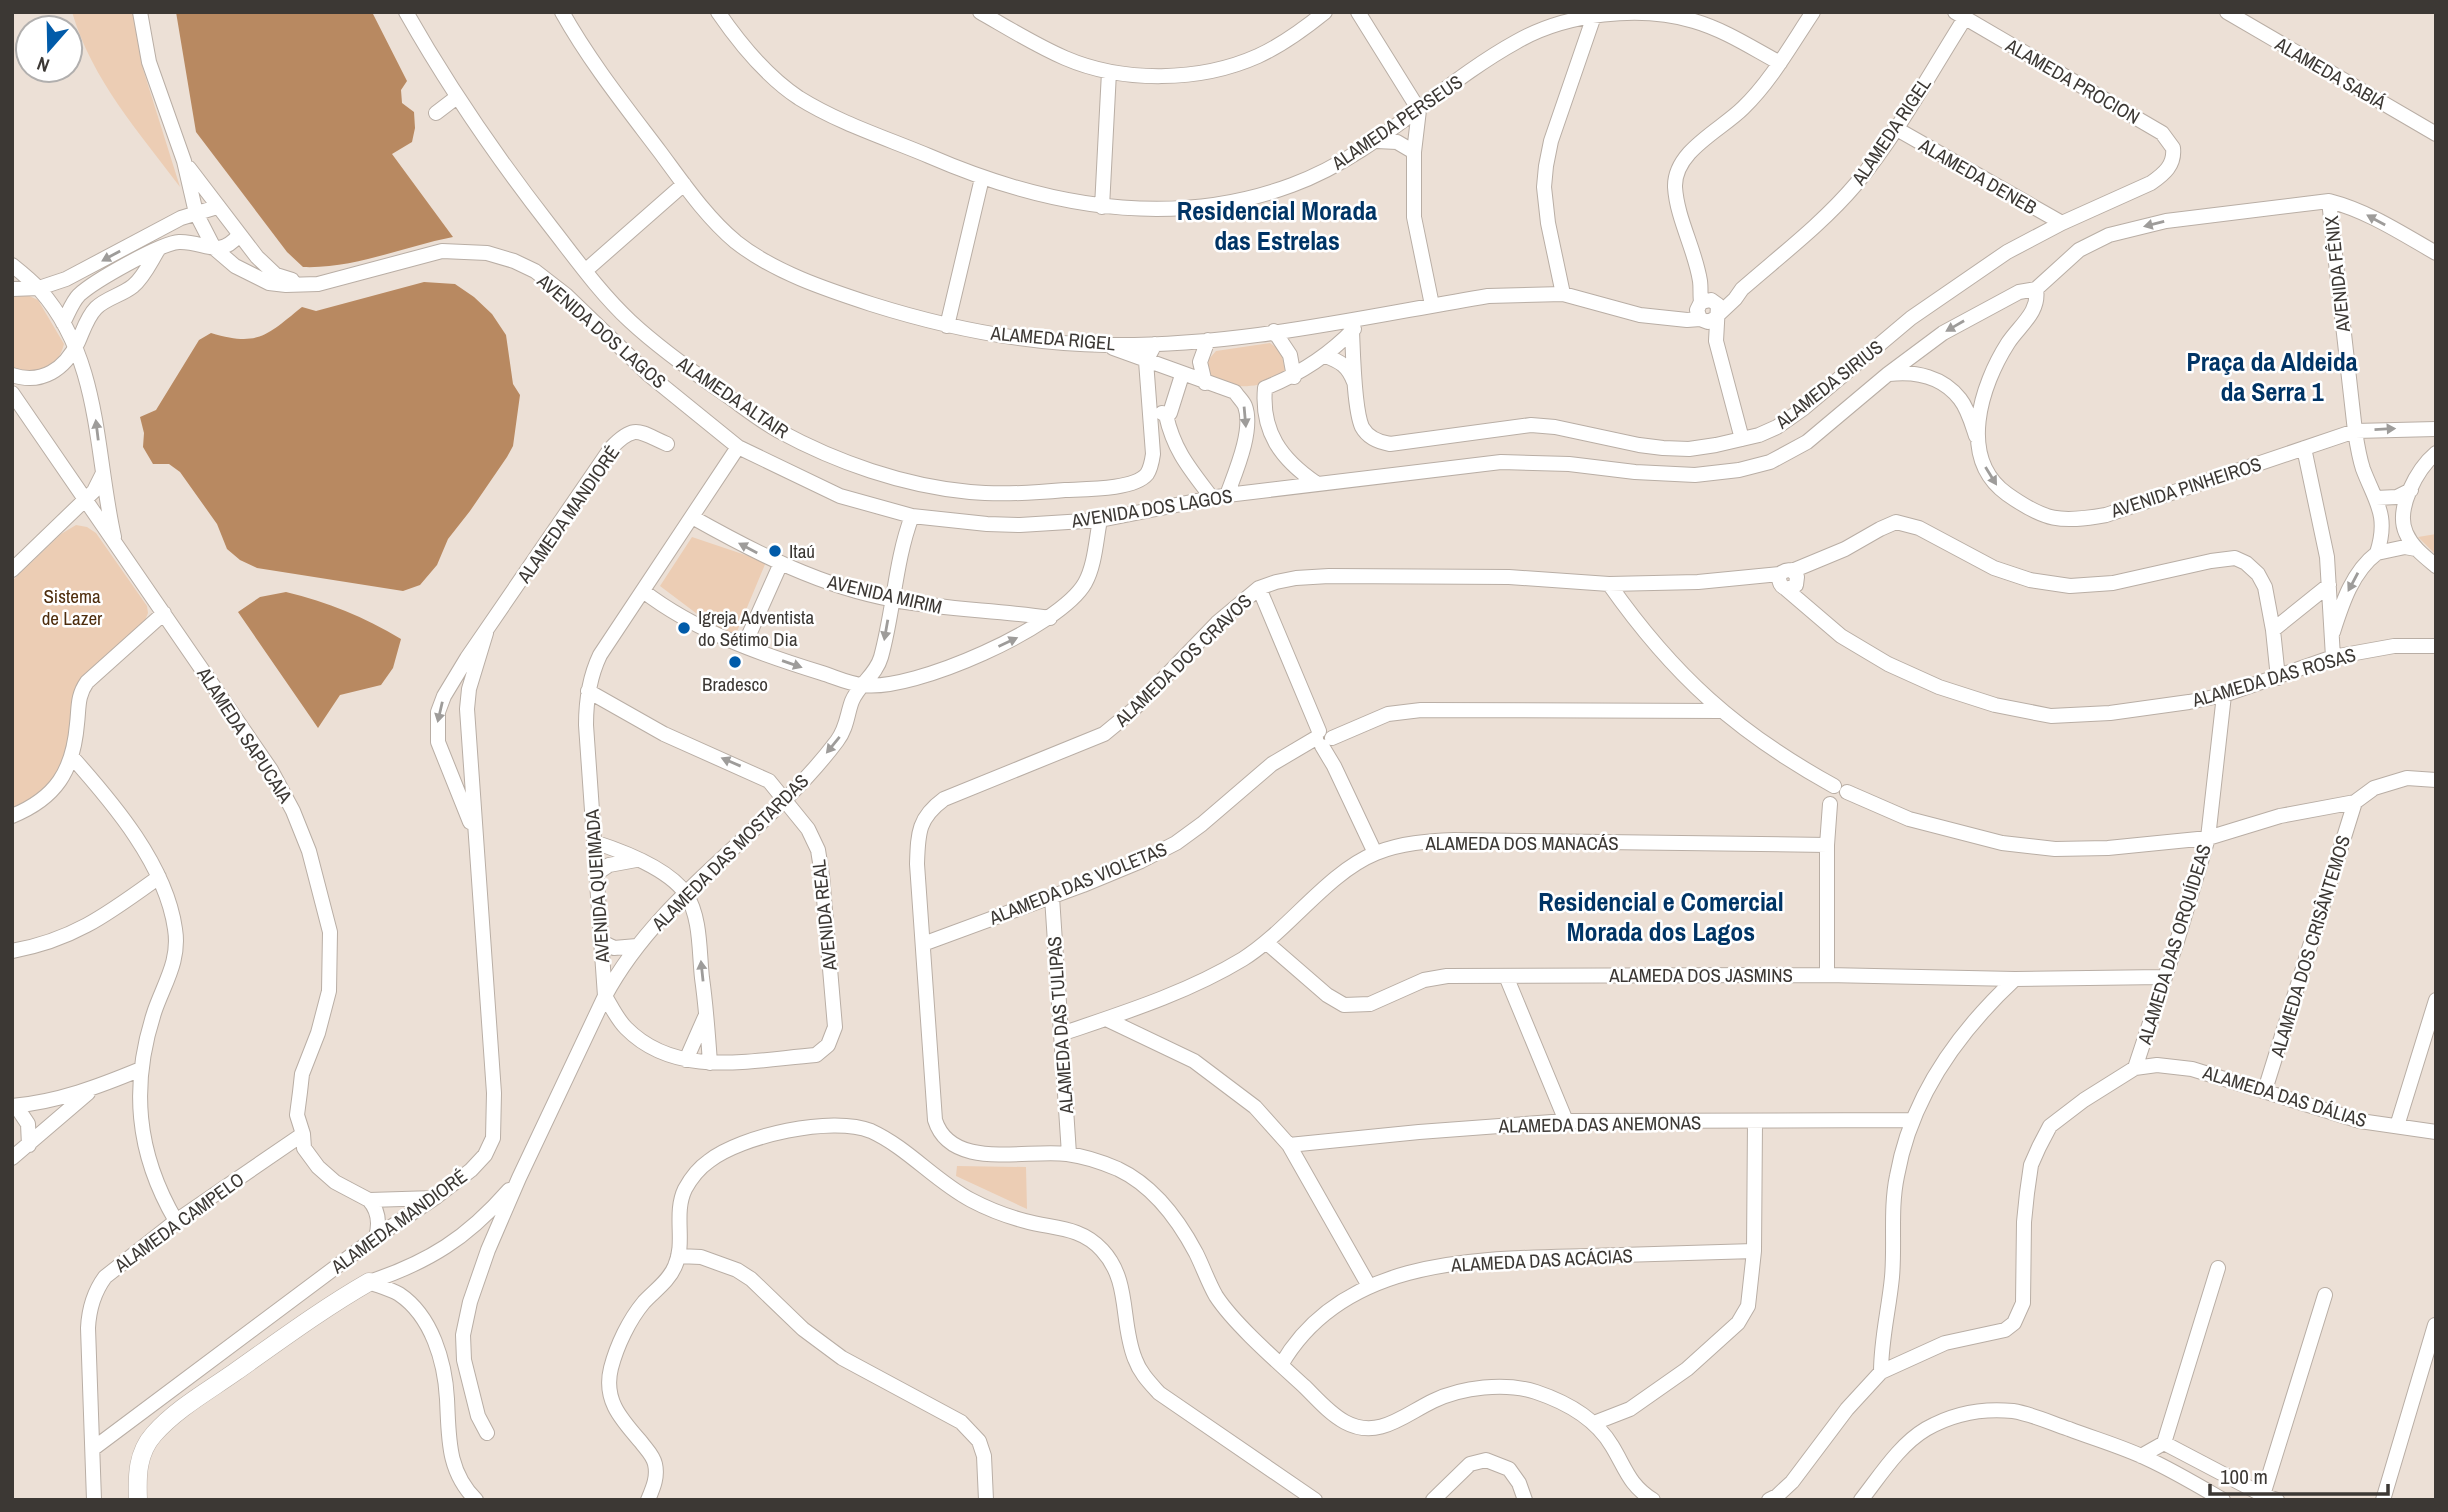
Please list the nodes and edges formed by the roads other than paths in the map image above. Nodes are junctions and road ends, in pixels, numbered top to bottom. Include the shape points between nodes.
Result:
1 (141, 12) edge
2 (406, 12) edge
3 (562, 12) edge
4 (718, 12) edge
5 (979, 12) edge
6 (1325, 12) edge
7 (1358, 12) edge
8 (1812, 12) edge
9 (2227, 12) edge
10 (1960, 15) edge
11 (1594, 16) junction
12 (1561, 25) junction
13 (1583, 49) junction
14 (1780, 63) junction
15 (1109, 72) junction
16 (457, 97) junction
17 (1419, 110) junction
18 (436, 113) dead end
19 (1895, 128) junction
20 (2436, 134) edge
21 (1377, 141) junction
22 (1414, 152) junction
23 (184, 161) junction
24 (2172, 163) joint
25 (982, 178) junction
26 (684, 184) junction
27 (2329, 201) junction
28 (217, 207) junction
29 (1102, 207) junction
30 (196, 212) junction
31 (2062, 223) junction
32 (239, 235) junction
33 (141, 240) junction
34 (214, 248) junction
35 (155, 251) junction
36 (2436, 253) edge
37 (12, 265) edge
38 (585, 271) junction
39 (82, 272) junction
40 (303, 284) junction
41 (90, 286) junction
42 (39, 288) junction
43 (12, 289) edge
44 (2036, 289) junction
45 (1563, 294) junction
46 (1432, 305) junction
47 (1708, 310) junction
48 (1366, 317) junction
49 (1334, 322) junction
50 (63, 323) junction
51 (947, 326) junction
52 (1274, 331) junction
53 (1348, 335) junction
54 (1208, 340) junction
55 (1155, 344) junction
56 (1105, 345) junction
57 (76, 346) junction
58 (1325, 356) junction
59 (1146, 361) junction
60 (1888, 374) junction
61 (12, 375) edge
62 (1182, 375) junction
63 (1294, 377) junction
64 (1205, 383) junction
65 (1356, 386) junction
66 (1265, 388) junction
67 (1235, 392) junction
68 (12, 394) edge
69 (1149, 404) junction
70 (1166, 415) junction
71 (2436, 429) edge
72 (2355, 431) junction
73 (1976, 436) junction
74 (1742, 439) junction
75 (667, 444) dead end
76 (738, 447) junction
77 (2304, 448) junction
78 (2436, 453) edge
79 (103, 475) junction
80 (1316, 483) junction
81 (2411, 490) junction
82 (1219, 497) junction
83 (2376, 498) junction
84 (84, 500) junction
85 (912, 516) junction
86 (692, 517) junction
87 (1100, 520) junction
88 (116, 545) junction
89 (2416, 550) junction
90 (2377, 553) junction
91 (780, 563) junction
92 (2436, 566) edge
93 (12, 570) edge
94 (1788, 580) junction
95 (1609, 584) junction
96 (2329, 585) junction
97 (1259, 588) junction
98 (643, 591) junction
99 (891, 600) junction
100 (164, 613) junction
101 (1050, 618) junction
102 (2273, 630) junction
103 (2333, 632) junction
104 (485, 633) junction
105 (744, 646) junction
106 (2436, 646) edge
107 (2333, 657) junction
108 (2278, 678) junction
109 (451, 683) junction
110 (863, 685) junction
111 (469, 689) junction
112 (588, 691) junction
113 (2224, 695) junction
114 (1721, 711) junction
115 (1324, 737) junction
116 (72, 757) junction
117 (472, 776) junction
118 (454, 780) junction
119 (2436, 780) edge
120 (1837, 798) junction
121 (787, 800) junction
122 (2355, 802) junction
123 (12, 816) edge
124 (476, 836) junction
125 (2207, 838) junction
126 (594, 842) junction
127 (1827, 845) junction
128 (1374, 853) junction
129 (636, 860) junction
130 (596, 874) junction
131 (159, 877) junction
132 (667, 877) junction
133 (686, 894) junction
134 (1052, 897) junction
135 (671, 909) junction
136 (697, 926) junction
137 (600, 941) junction
138 (1268, 943) junction
139 (923, 944) junction
140 (637, 946) junction
141 (12, 951) edge
142 (1827, 975) junction
143 (1506, 976) junction
144 (2164, 977) junction
145 (2015, 979) junction
146 (605, 996) junction
147 (2436, 1000) edge
148 (707, 1012) junction
149 (1106, 1019) junction
150 (623, 1025) junction
151 (588, 1029) junction
152 (1061, 1034) junction
153 (686, 1060) junction
154 (710, 1063) junction
155 (2135, 1068) junction
156 (141, 1069) junction
157 (93, 1088) junction
158 (2265, 1090) junction
159 (14, 1106) edge
160 (1911, 1120) junction
161 (1566, 1121) junction
162 (1755, 1122) junction
163 (2397, 1126) junction
164 (2436, 1132) edge
165 (303, 1134) junction
166 (29, 1145) junction
167 (1289, 1145) junction
168 (1069, 1154) junction
169 (12, 1158) edge
170 (519, 1178) junction
171 (436, 1198) junction
172 (369, 1200) junction
173 (176, 1221) junction
174 (466, 1234) junction
175 (376, 1237) junction
176 (488, 1250) junction
177 (1754, 1251) junction
178 (678, 1256) junction
179 (2218, 1268) dead end
180 (369, 1282) junction
181 (1369, 1286) junction
182 (2325, 1295) dead end
183 (2435, 1325) edge
184 (1281, 1365) junction
185 (1881, 1372) junction
186 (91, 1413) junction
187 (1594, 1423) junction
188 (121, 1426) junction
189 (487, 1433) dead end
190 (2164, 1443) junction
191 (94, 1448) junction
192 (2141, 1456) junction
193 (2270, 1497) edge
194 (94, 1500) edge
195 (138, 1500) edge
196 (476, 1500) edge
197 (648, 1500) edge
198 (986, 1500) edge
199 (1315, 1500) edge
200 (1433, 1500) edge
201 (1525, 1500) edge
202 (1653, 1500) edge
203 (1769, 1500) edge
204 (1861, 1500) edge
205 (2223, 1500) edge
206 (2383, 1500) edge

1 - 23 street, AVENIDA DOS LAGOS via 149,62
2 - 16 street, ALAMEDA ALTAIR
3 - 26 street, ALAMEDA RIGEL via 610,86
4 - 25 street, ALAMEDA PERSEUS via 759,63 800,98
5 - 15 street via 1067,59
6 - 15 street via 1290,38 1226,68 1178,75
7 - 17 street
8 - 14 street
9 - 20 street, ALAMEDA SABIÁ
10 - 19 street, ALAMEDA RIGEL
10 - 24 street, ALAMEDA PROCION via 2162,133 2173,148
11 - 12 street, ALAMEDA PERSEUS
11 - 13 street
11 - 14 street, ALAMEDA PERSEUS via 1656,13 1678,17 1722,32
12 - 13 street via 1577,36
12 - 17 street, ALAMEDA PERSEUS via 1518,40
13 - 45 street via 1551,141 1544,187
14 - 47 street via 1743,108 1693,150 1678,172 1675,188 1680,214
15 - 29 street
16 - 18 street
16 - 38 street, ALAMEDA ALTAIR
17 - 21 street, ALAMEDA PERSEUS
17 - 22 street
19 - 31 street, ALAMEDA DENEB
19 - 47 street, ALAMEDA RIGEL via 1839,203 1735,299
21 - 22 street via 1397,142
21 - 29 street, ALAMEDA PERSEUS via 1293,185 1222,205
22 - 46 street via 1414,217
23 - 28 street, AVENIDA DOS LAGOS
23 - 30 street, AVENIDA DOS LAGOS
24 - 31 street, ALAMEDA SIRIUS via 2151,183
25 - 29 street, ALAMEDA PERSEUS
25 - 51 street
26 - 38 street
26 - 51 street, ALAMEDA RIGEL via 714,222 758,258 852,298
36 -> 27 street via 2369,215
27 -> 44 street via 2166,221 2109,235 2079,250
27 - 72 street, AVENIDA FÊNIX
28 - 30 street
28 - 32 street, AVENIDA DOS LAGOS
30 - 33 street
30 - 34 street, AVENIDA DOS LAGOS
31 - 74 street, ALAMEDA SIRIUS via 2007,252 1911,318 1777,427
32 - 34 street via 226,247
32 - 40 street, AVENIDA DOS LAGOS via 276,275
33 - 35 street via 143,247
33 -> 39 street
34 - 35 street via 179,242
34 - 40 street, AVENIDA DOS LAGOS via 251,276 269,283
35 - 41 street
35 - 57 street via 134,286 91,314
37 - 42 street
38 - 69 street, ALAMEDA ALTAIR via 629,320 679,362 777,430 860,467 923,485 1015,495 1138,481 1151,467 1153,454
39 - 41 street
39 - 42 street
40 - 76 street, AVENIDA DOS LAGOS via 348,277 442,251 487,253 514,261 566,295 648,374
41 - 50 street via 77,297
42 - 43 street
42 - 50 street
44 -> 60 street, AVENIDA DOS LAGOS via 2019,292 1962,322
44 - 73 street, AVENIDA PINHEIROS via 2037,304 1990,379
45 - 46 street, ALAMEDA RIGEL via 1488,296
45 - 47 street, ALAMEDA RIGEL via 1640,315 1670,317
46 - 48 street, ALAMEDA RIGEL
47 - 74 street
48 - 49 street, ALAMEDA RIGEL
48 - 53 street
49 - 52 street, ALAMEDA RIGEL
49 - 53 street
50 - 57 street
51 - 56 street, ALAMEDA RIGEL via 1030,340
52 - 54 street, ALAMEDA RIGEL
52 - 63 street via 1290,355
53 - 58 street
53 - 65 street
54 - 55 street, ALAMEDA RIGEL
54 - 64 street via 1200,362
55 - 56 street, ALAMEDA RIGEL
55 - 59 street
56 - 59 street
57 - 61 street via 66,361 45,377
79 -> 57 street via 94,409
58 - 63 street
58 - 65 street via 1342,363
59 - 62 street
59 - 69 street
60 - 73 street, AVENIDA PINHEIROS via 1920,373 1943,384 1962,400
60 - 80 street, AVENIDA DOS LAGOS via 1807,442 1770,462 1738,470 1695,475 1501,461
62 - 64 street
62 - 70 street
63 - 66 street
64 - 67 street
65 - 74 street, ALAMEDA SIRIUS via 1361,423 1379,443 1531,425 1663,448 1689,449
66 - 67 street
66 - 80 street via 1266,424 1276,443 1294,468
67 -> 82 street via 1245,407 1247,426
68 - 84 street, ALAMEDA SAPUCAIA
69 - 70 street
70 - 82 street via 1171,439 1182,459
72 -> 71 street, AVENIDA PINHEIROS
72 - 77 street, AVENIDA PINHEIROS
72 - 83 street, AVENIDA FÊNIX
73 -> 77 street, AVENIDA PINHEIROS via 1984,464 1998,488 2044,517 2073,521 2106,515
75 - 104 street, ALAMEDA MANDIORÉ via 637,431 625,433
76 - 85 street, AVENIDA DOS LAGOS via 840,496
76 - 86 street, AVENIDA QUEIMADA
77 - 96 street
78 - 81 street
79 - 84 street
79 - 88 street
80 - 82 street, AVENIDA DOS LAGOS
81 - 83 street via 2397,497
81 - 89 street via 2404,531
82 - 87 street, AVENIDA DOS LAGOS
83 - 90 street, AVENIDA FÊNIX via 2383,527
84 - 88 street, ALAMEDA SAPUCAIA
84 - 93 street
85 - 87 street, AVENIDA DOS LAGOS via 998,524
85 - 99 street, ALAMEDA DAS MOSTARDAS
91 -> 86 street, AVENIDA MIRIM
86 - 98 street, AVENIDA QUEIMADA
87 - 101 street via 1086,582
88 - 100 street, ALAMEDA SAPUCAIA
89 - 90 street via 2405,547
89 - 92 street
90 -> 103 street via 2359,572
91 - 99 street, AVENIDA MIRIM
91 - 105 street
94 - 95 street, ALAMEDA DOS CRAVOS via 1760,576
94 - 102 street via 1805,575 1812,564 1896,522 1919,528 1994,568 2070,586 2113,583 2235,558 2258,574 2265,587
94 - 113 street, ALAMEDA DAS ROSAS via 1802,594 1805,605 1841,636 1888,664 1995,705 2051,716 2110,713
95 - 97 street, ALAMEDA DOS CRAVOS via 1508,577 1329,576 1296,578
95 - 114 street via 1664,655
96 - 102 street
96 - 103 street
97 - 115 street
97 - 139 street, ALAMEDA DOS CRAVOS via 1110,729 960,791 933,807 918,831
98 - 105 street via 698,625
98 - 112 street, AVENIDA QUEIMADA via 600,655
99 - 101 street, AVENIDA MIRIM
99 -> 110 street, ALAMEDA DAS MOSTARDAS via 881,659
100 - 116 street via 81,690
100 - 165 street, ALAMEDA SAPUCAIA via 271,770 309,851 330,932 331,959 329,990 299,1092 297,1115
110 -> 101 street via 907,681 1005,644
102 - 108 street
103 - 107 street
104 - 109 street, ALAMEDA MANDIORÉ
104 - 111 street, ALAMEDA MANDIORÉ
105 -> 110 street
106 - 107 street, ALAMEDA DAS ROSAS via 2394,646
107 - 108 street, ALAMEDA DAS ROSAS
108 - 113 street, ALAMEDA DAS ROSAS
109 - 111 street
109 -> 118 street, ALAMEDA MANDIORÉ via 436,727
110 -> 121 street, ALAMEDA DAS MOSTARDAS via 852,700 839,739
111 - 117 street, ALAMEDA MANDIORÉ
121 -> 112 street, AVENIDA REAL via 769,781 664,734
112 - 126 street, AVENIDA QUEIMADA
113 - 125 street, ALAMEDA DAS ORQUÍDEAS
114 - 115 street, ALAMEDA DAS VIOLETAS via 1421,710 1388,714
114 - 120 street via 1817,777
115 - 128 street
115 - 134 street, ALAMEDA DAS VIOLETAS via 1272,764 1176,843
116 - 123 street via 53,791
116 - 131 street via 101,790
117 - 118 street
117 - 124 street, ALAMEDA MANDIORÉ
118 - 124 street, ALAMEDA MANDIORÉ
119 - 122 street via 2407,778 2374,788
120 - 125 street via 1867,801 1909,819 2003,843 2055,849
120 - 127 street
121 - 133 street, ALAMEDA DAS MOSTARDAS
121 - 154 street, AVENIDA REAL via 818,850 835,1027 832,1038 816,1055
122 - 125 street via 2280,816
122 - 158 street, ALAMEDA DOS CRISÂNTEMOS
124 - 171 street, ALAMEDA MANDIORÉ via 494,1093 493,1138 471,1170
125 - 144 street, ALAMEDA DAS ORQUÍDEAS
126 - 129 street
126 - 130 street, AVENIDA QUEIMADA
127 - 128 street, ALAMEDA DOS MANACÁS via 1423,841
127 - 142 street
128 - 138 street, ALAMEDA DOS MANACÁS via 1336,879
129 - 130 street via 609,865
129 - 132 street
130 - 137 street, AVENIDA QUEIMADA
131 - 141 street via 68,936
131 - 156 street via 171,909 176,945
132 - 133 street
132 - 135 street
133 - 135 street, ALAMEDA DAS MOSTARDAS
133 - 136 street
134 - 139 street, ALAMEDA DAS VIOLETAS
134 - 152 street, ALAMEDA DAS TULIPAS
135 - 136 street
135 - 140 street, ALAMEDA DAS MOSTARDAS
148 -> 136 street
137 - 140 street, ALAMEDA DAS MOSTARDAS via 614,948
137 - 146 street, AVENIDA QUEIMADA
138 - 143 street, ALAMEDA DOS JASMINS via 1327,995 1344,1004 1370,1004 1424,980 1447,976
138 - 149 street, ALAMEDA DOS MANACÁS via 1197,983
139 - 168 street, ALAMEDA DOS CRAVOS via 934,1120 939,1133 957,1148 985,1153
140 - 146 street, ALAMEDA DAS MOSTARDAS
142 - 143 street, ALAMEDA DOS JASMINS
142 - 145 street, ALAMEDA DOS JASMINS
143 - 161 street
144 - 145 street, ALAMEDA DOS JASMINS
144 - 155 street, ALAMEDA DAS ORQUÍDEAS
145 - 160 street via 1988,1003 1940,1065
146 - 150 street, AVENIDA REAL
146 - 151 street
147 - 163 street
148 - 153 street
148 - 154 street
149 - 152 street, ALAMEDA DOS MANACÁS
149 - 167 street via 1194,1061 1255,1107
150 - 151 street via 611,1020
150 - 153 street, AVENIDA REAL via 655,1050
151 - 170 street
152 - 168 street, ALAMEDA DAS TULIPAS
153 - 154 street, AVENIDA REAL
155 - 158 street, ALAMEDA DAS DÁLIAS via 2192,1069
155 - 185 street via 2050,1126 2039,1147 2026,1193 2024,1303 2014,1323 2006,1329 1945,1343
156 - 157 street
156 - 173 street via 146,1150 160,1194
157 - 159 street
157 - 166 street
158 - 163 street, ALAMEDA DAS DÁLIAS via 2347,1118
159 - 166 street via 28,1124
160 - 162 street, ALAMEDA DAS ANEMONAS
160 - 185 street via 1896,1177 1892,1276 1881,1338
161 - 162 street, ALAMEDA DAS ANEMONAS
161 - 167 street, ALAMEDA DAS ANEMONAS
162 - 177 street
163 - 164 street, ALAMEDA DAS DÁLIAS
165 - 172 street, ALAMEDA SAPUCAIA via 304,1148 318,1167
165 - 173 street, ALAMEDA CAMPELO
166 - 169 street
167 - 181 street
168 - 184 street via 1118,1169 1159,1199 1176,1218 1218,1299
170 - 174 street
170 - 176 street
171 - 172 street, ALAMEDA SAPUCAIA
171 - 175 street, ALAMEDA MANDIORÉ
172 - 175 street via 378,1216
173 - 186 street, ALAMEDA CAMPELO via 97,1288 88,1315
174 - 176 street
174 - 180 street via 430,1258
175 - 188 street, ALAMEDA MANDIORÉ
176 - 189 street via 463,1335 468,1386
177 - 181 street, ALAMEDA DAS ACÁCIAS via 1451,1262
177 - 187 street via 1748,1306 1738,1323 1651,1396
178 - 197 street via 671,1274 635,1315 611,1369 615,1411 653,1460 655,1478
178 - 198 street via 701,1257 737,1270 842,1358 961,1422 982,1448
178 - 199 street via 680,1203 690,1181 707,1162 739,1144 784,1132 865,1129 989,1209 1065,1228 1093,1241 1119,1277 1130,1345 1146,1378 1159,1393
179 - 190 street
180 - 195 street via 154,1434 137,1473
180 - 196 street via 400,1295 430,1331 447,1394 454,1466
181 - 184 street, ALAMEDA DAS ACÁCIAS via 1308,1329
182 - 193 street
183 - 206 street
184 - 187 street via 1343,1421 1357,1427 1393,1424 1452,1394 1507,1387 1553,1399
185 - 203 street via 1792,1482
186 - 188 street
186 - 191 street, ALAMEDA CAMPELO
187 - 202 street via 1627,1475
188 - 191 street, ALAMEDA MANDIORÉ
190 - 192 street
190 - 193 street
191 - 194 street, ALAMEDA CAMPELO
192 - 204 street via 2015,1412 1971,1412 1924,1430 1893,1458
192 - 205 street
200 - 201 street via 1470,1464 1486,1460 1510,1469

